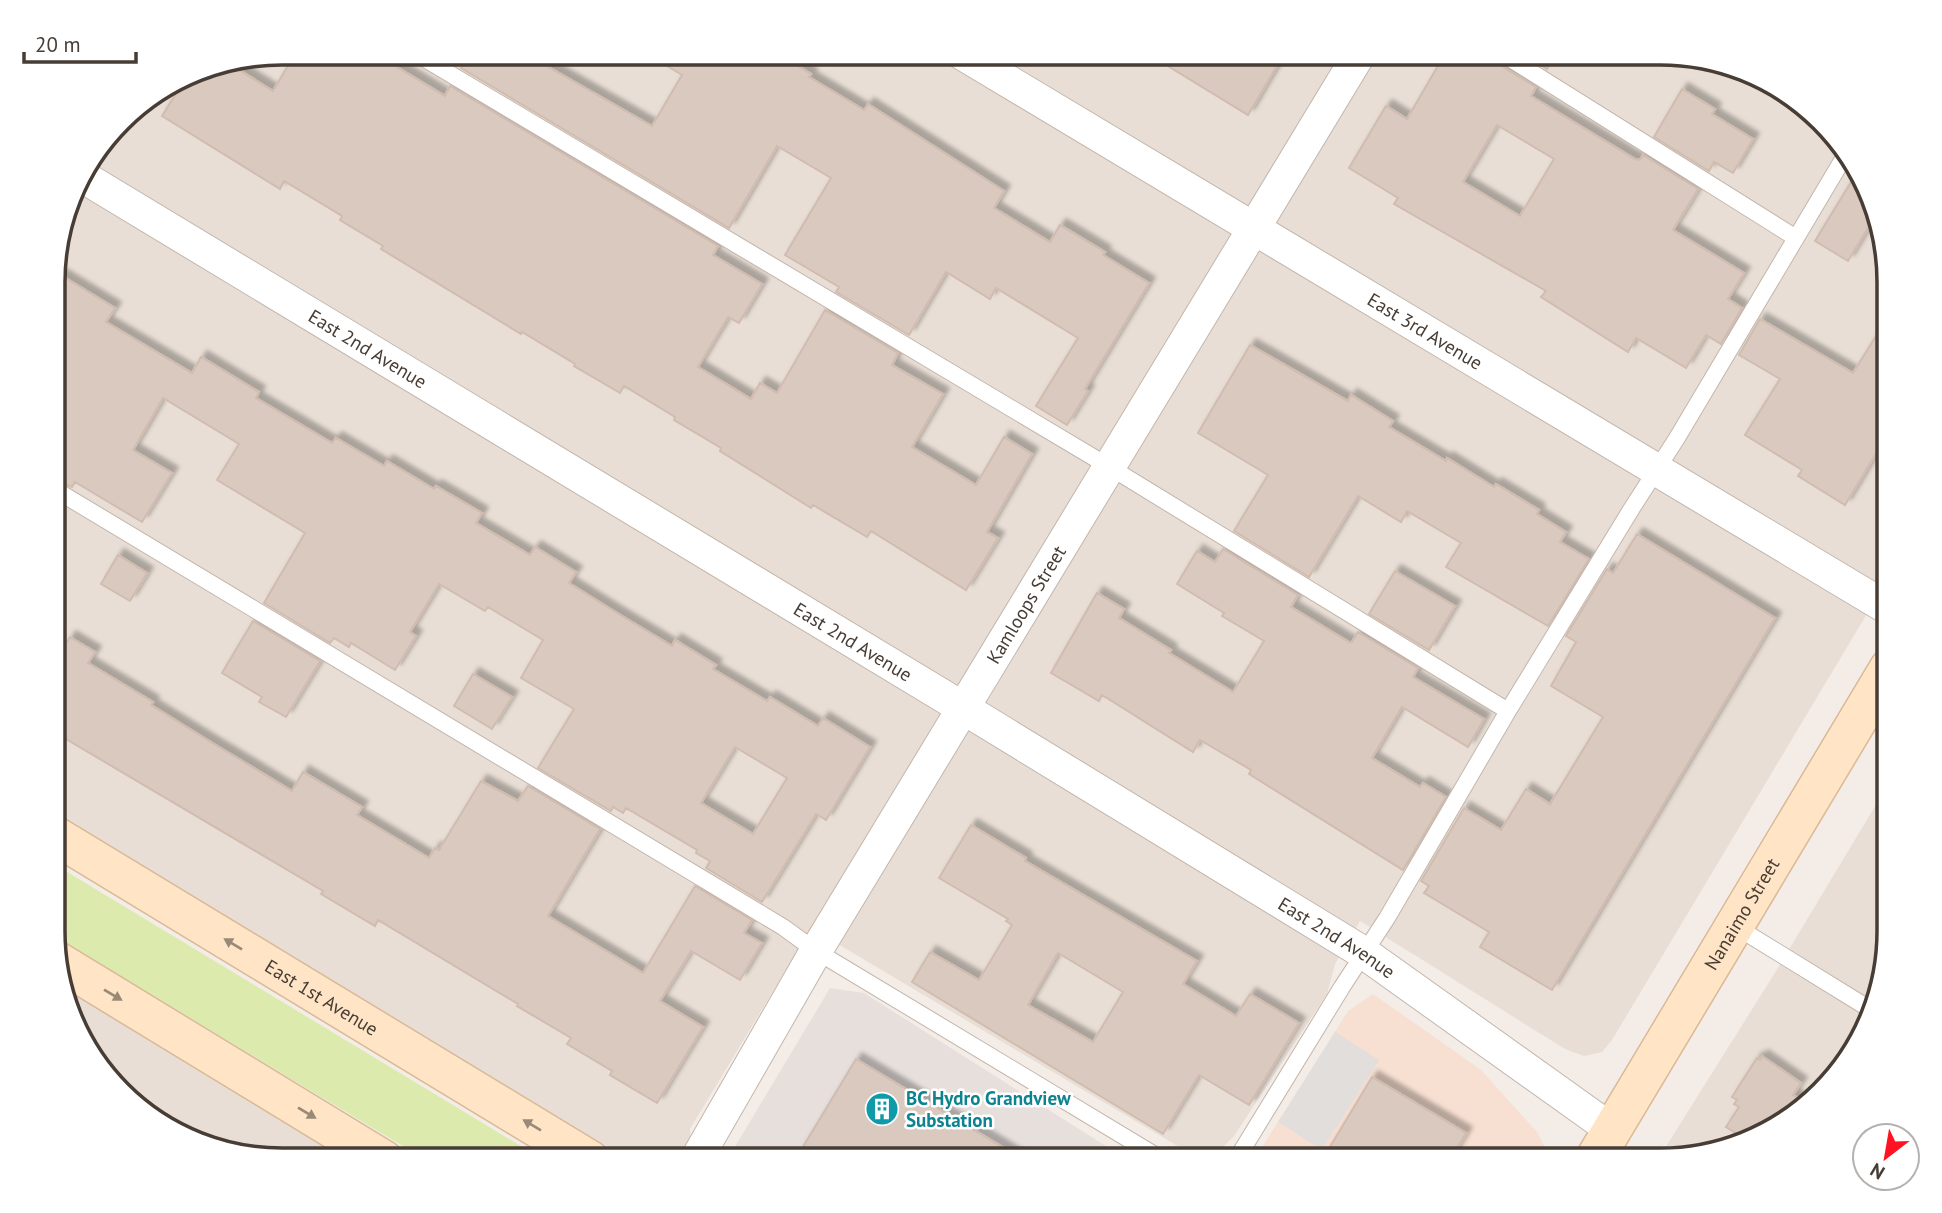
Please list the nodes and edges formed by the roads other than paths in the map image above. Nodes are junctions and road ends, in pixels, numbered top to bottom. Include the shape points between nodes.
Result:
1 (437, 65) edge
2 (983, 65) edge
3 (1352, 65) edge
4 (1521, 65) edge
5 (1841, 162) edge
6 (90, 181) edge
7 (1254, 228) junction
8 (1796, 238) junction
9 (1108, 466) junction
10 (1657, 470) junction
11 (65, 496) edge
12 (1877, 602) edge
13 (1877, 696) edge
14 (962, 708) junction
15 (1508, 711) junction
16 (65, 842) edge
17 (1735, 926) junction
18 (816, 951) junction
19 (1364, 953) junction
20 (68, 968) edge
21 (1864, 1006) edge
22 (1603, 1145) edge
23 (364, 1148) edge
24 (570, 1148) edge
25 (703, 1148) edge
26 (1143, 1148) edge
27 (1243, 1148) edge

1 - 9 lane
2 - 7 street, East 3rd Avenue
3 - 7 street, Kamloops Street
4 - 8 lane
5 - 8 lane
6 - 14 street, East 2nd Avenue
7 - 9 street, Kamloops Street
7 - 10 street, East 3rd Avenue
8 - 10 lane
9 - 14 street, Kamloops Street
9 - 15 lane
10 - 12 street, East 3rd Avenue
10 - 15 lane
11 - 18 lane
13 - 17 main road, Nanaimo Street
14 - 18 street, Kamloops Street
14 - 19 street, East 2nd Avenue
15 - 19 lane
24 -> 16 main road, East 1st Avenue
17 - 21 lane
17 - 22 main road, Nanaimo Street
18 - 25 street, Kamloops Street
18 - 26 lane
19 - 22 street, East 2nd Avenue
19 - 27 lane
20 -> 23 main road

